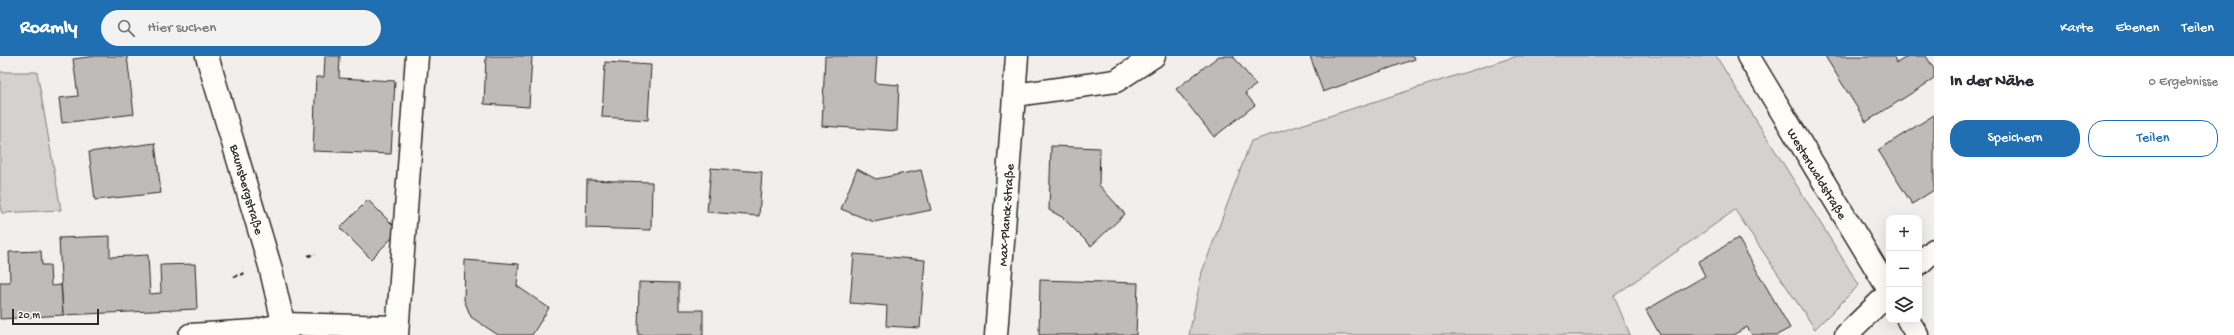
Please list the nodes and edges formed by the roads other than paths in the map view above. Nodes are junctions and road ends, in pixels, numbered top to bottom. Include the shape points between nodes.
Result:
1 (207, 56) edge
2 (417, 56) edge
3 (1017, 56) edge
4 (1154, 56) edge
5 (1748, 56) edge
6 (1015, 95) junction
7 (1934, 250) edge
8 (1922, 261) edge
9 (1887, 287) edge
10 (1886, 294) edge
11 (1910, 323) edge
12 (285, 329) edge
13 (397, 331) edge
14 (190, 335) edge
15 (996, 335) edge
16 (1846, 335) edge
17 (1917, 335) edge

1 - 12 street, Baunsbergstraße via 270,266
2 - 13 street
3 - 6 street, Max-Planck-Straße
4 - 6 street via 1116,81
5 - 9 street, Westerwaldstraße
6 - 15 street, Max-Planck-Straße
7 - 8 street
10 - 16 street
11 - 17 street
12 - 13 street
12 - 14 street

